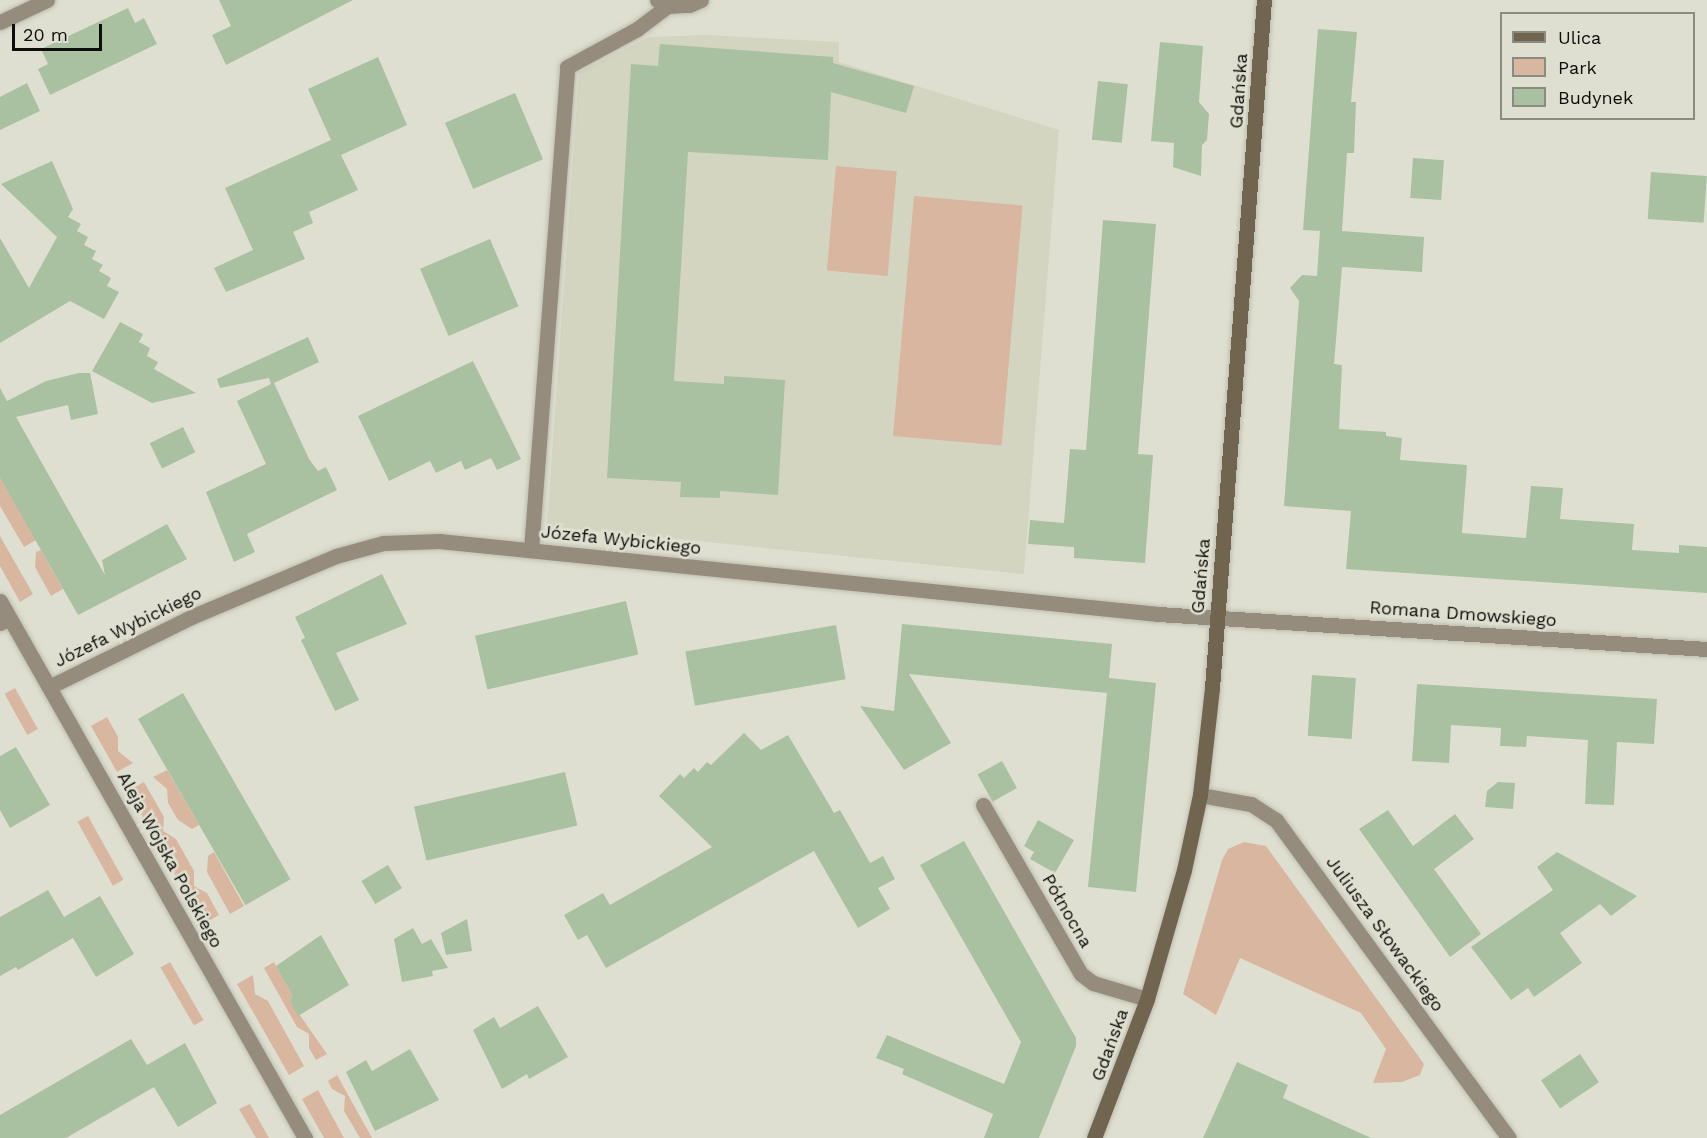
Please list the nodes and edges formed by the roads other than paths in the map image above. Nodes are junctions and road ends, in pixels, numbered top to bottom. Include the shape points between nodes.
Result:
1 (47, 0) edge
2 (700, 0) edge
3 (1264, 0) edge
4 (662, 3) edge
5 (0, 22) edge
6 (531, 550) junction
7 (0, 601) edge
8 (1217, 618) junction
9 (5, 620) edge
10 (1707, 649) edge
11 (49, 687) junction
12 (1200, 795) junction
13 (983, 805) dead end
14 (1147, 999) junction
15 (305, 1138) edge
16 (1094, 1138) edge
17 (1509, 1138) edge

1 - 5 street
2 - 4 street via 689,6
3 - 8 main road, Gdańska
4 - 6 street via 637,29 567,67
6 - 8 street, Józefa Wybickiego
6 - 11 street, Józefa Wybickiego via 439,541 383,543 336,556 221,604
7 - 9 street, Aleja Wojska Polskiego
8 - 10 street, Romana Dmowskiego
8 - 12 main road, Gdańska
9 - 11 street, Aleja Wojska Polskiego
11 - 15 street, Aleja Wojska Polskiego
12 - 14 main road, Gdańska via 1184,870
12 - 17 street, Juliusza Słowackiego via 1251,804 1276,820
13 - 14 street, Północna via 1081,974 1093,983
14 - 16 main road, Gdańska

